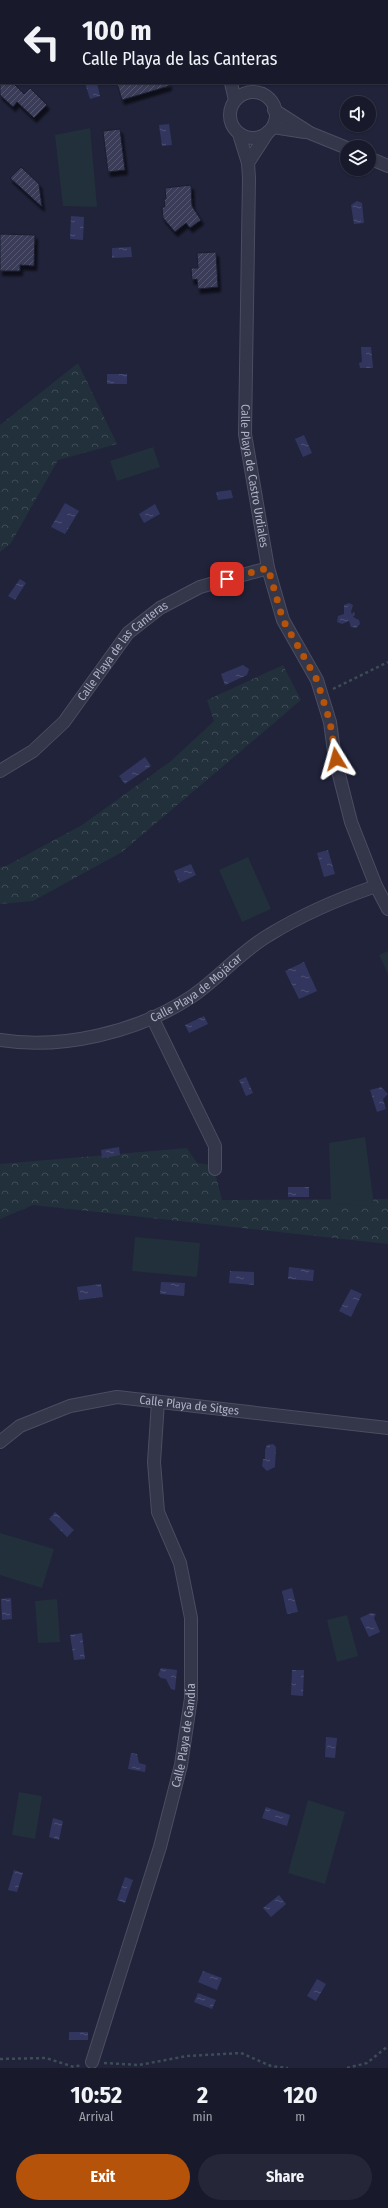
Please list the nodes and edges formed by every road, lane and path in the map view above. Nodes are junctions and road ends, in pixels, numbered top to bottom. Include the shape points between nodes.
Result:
1 (231, 84) edge
2 (256, 84) edge
3 (263, 95) junction
4 (235, 100) junction
5 (274, 110) junction
6 (270, 129) junction
7 (310, 133) junction
8 (239, 134) junction
9 (340, 145) edge
10 (376, 161) edge
11 (248, 163) junction
12 (388, 166) edge
13 (268, 568) junction
14 (388, 662) edge
15 (322, 695) junction
16 (0, 771) edge
17 (376, 886) junction
18 (388, 909) edge
19 (152, 1017) junction
20 (0, 1040) edge
21 (215, 1169) dead end
22 (158, 1402) junction
23 (388, 1428) edge
24 (0, 1442) edge
25 (388, 2046) edge
26 (0, 2059) edge
27 (92, 2062) junction
28 (288, 2068) edge
29 (347, 2068) edge

1 - 4 street
2 - 3 street
3 - 4 street via 248,93
3 - 5 street via 269,99
4 - 8 street via 230,114 234,128
5 - 6 street
5 - 7 street
6 - 7 street
6 - 8 street via 254,138
6 - 11 street
7 - 9 street
8 - 11 street, Calle Playa de Castro Urdiales
10 - 12 street
11 - 13 street, Calle Playa de Castro Urdiales via 245,434
13 - 15 street, Calle Playa de Castro Urdiales via 283,620 317,680
13 - 16 street, Calle Playa de las Canteras via 200,587 160,608 128,633 64,722 33,751
14 - 15 path
15 - 17 street, Calle Playa de Castro Urdiales via 351,822
17 - 18 street, Calle Playa de Castro Urdiales
17 - 19 street, Calle Playa de Mojácar via 325,905 267,935 191,997
19 - 20 street, Calle Playa de Mojácar via 132,1027 85,1038 21,1044
19 - 21 street via 215,1146
22 - 23 street, Calle Playa de Sitges
22 - 24 street, Calle Playa de Sitges via 118,1397 70,1406 20,1426
22 - 27 street, Calle Playa de Gandía via 154,1462 158,1512 180,1563 191,1618 191,1698 182,1765 160,1847
25 - 29 path via 367,2063
26 - 27 path via 46,2058 74,2067
27 - 28 path via 139,2065 187,2056 241,2053 271,2066

